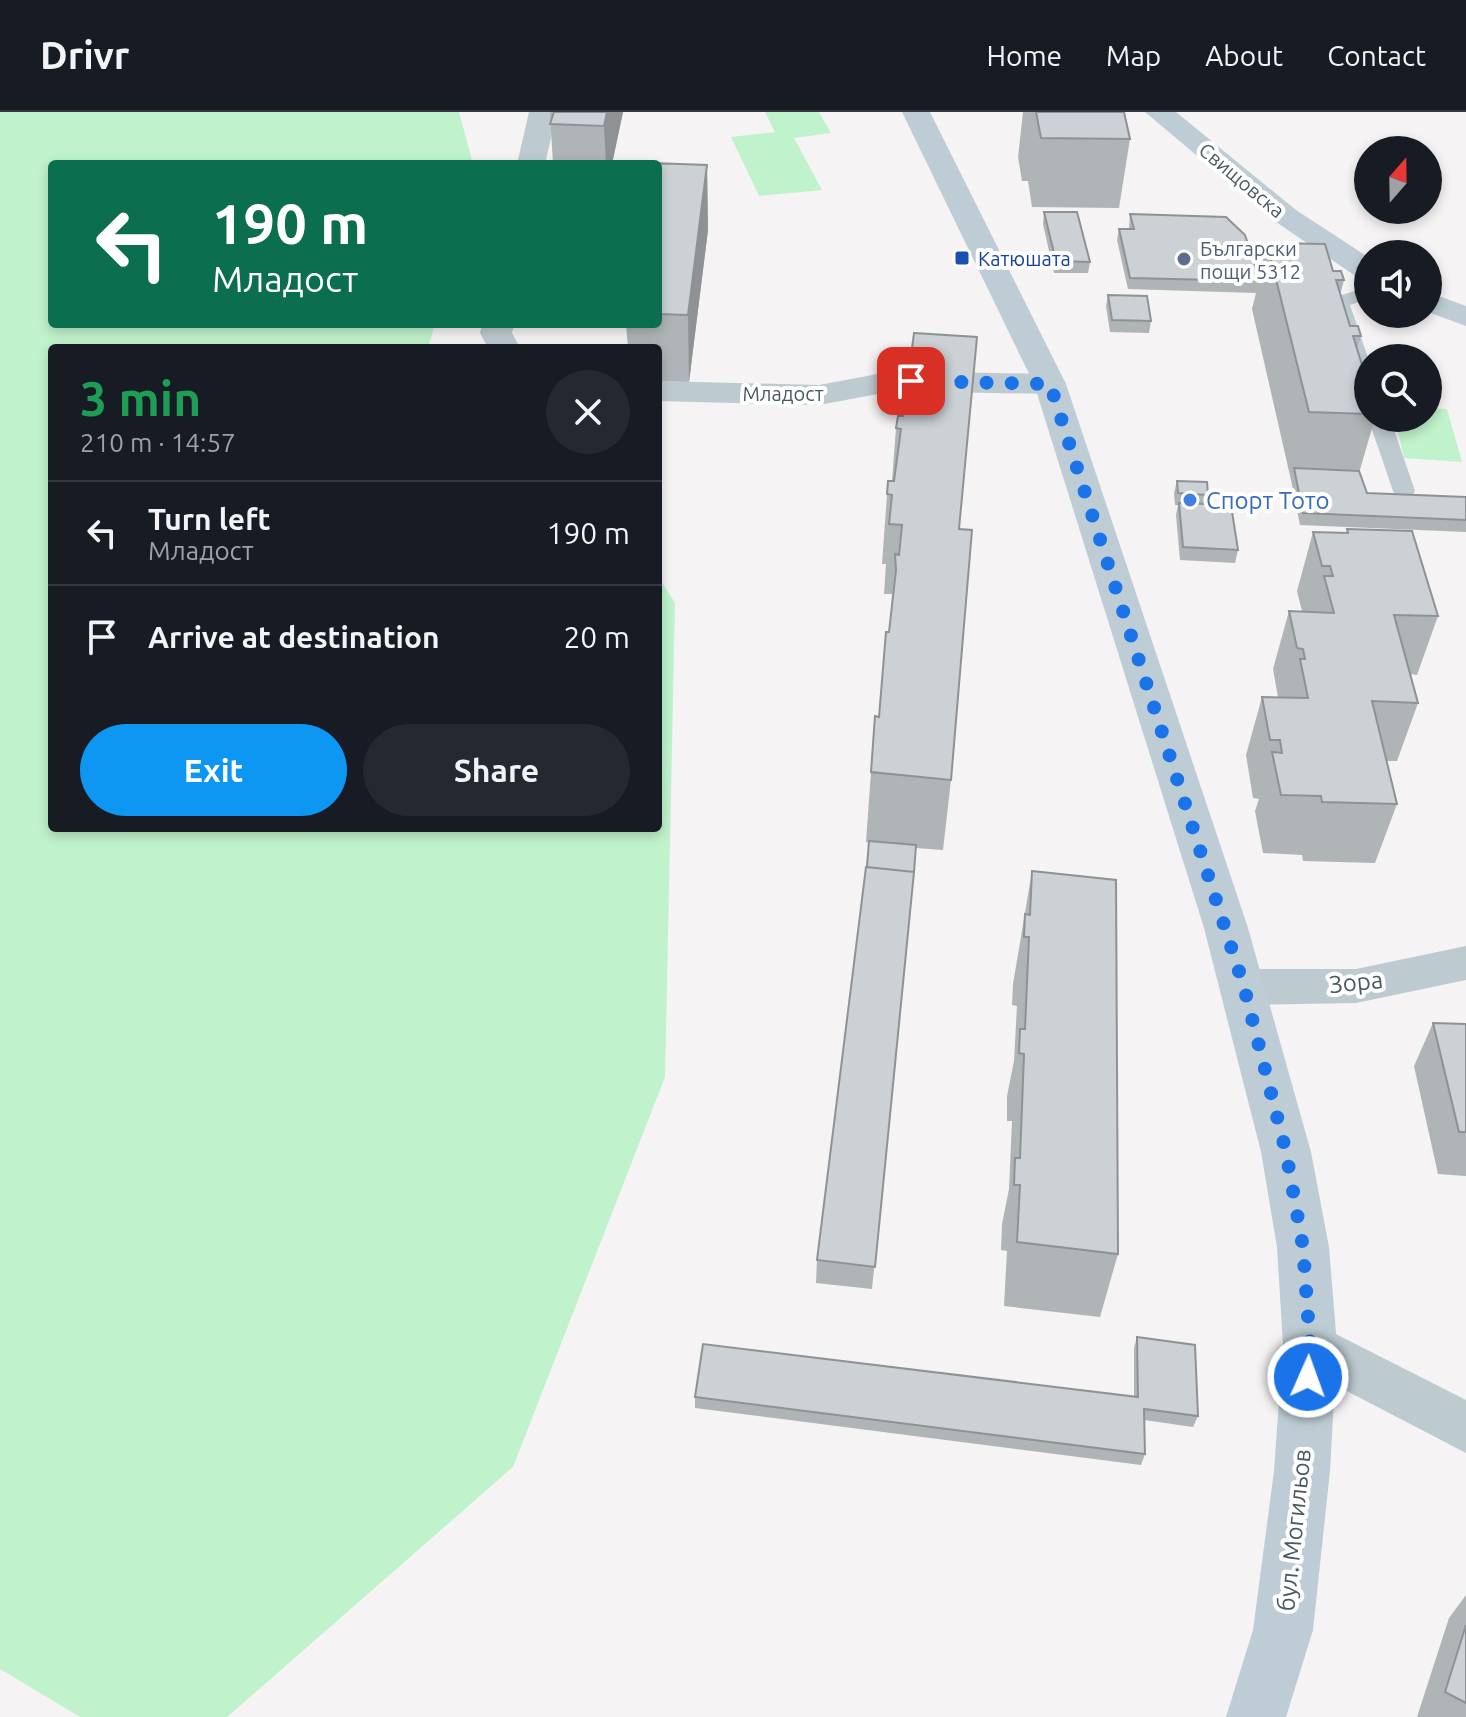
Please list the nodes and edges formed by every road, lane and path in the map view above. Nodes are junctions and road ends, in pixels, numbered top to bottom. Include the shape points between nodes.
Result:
1 (543, 112) edge
2 (916, 112) edge
3 (1159, 112) edge
4 (532, 160) edge
5 (1354, 262) edge
6 (1354, 297) edge
7 (1442, 307) edge
8 (1466, 317) edge
9 (1354, 346) edge
10 (1050, 384) junction
11 (662, 391) edge
12 (1384, 432) edge
13 (1404, 491) edge
14 (1466, 963) edge
15 (1244, 987) junction
16 (1310, 1345) junction
17 (1466, 1428) edge
18 (1256, 1717) edge

1 - 4 street
2 - 10 street, бул. Могильов
3 - 5 street, Свищовска via 1286,216
6 - 9 lane via 1339,302
7 - 8 street
10 - 11 street, Младост via 894,381 819,395
10 - 15 street, бул. Могильов
12 - 13 lane
14 - 15 street, Зора via 1356,986
15 - 16 street, бул. Могильов via 1286,1152 1303,1247
16 - 17 street
16 - 18 street, бул. Могильов via 1283,1630

